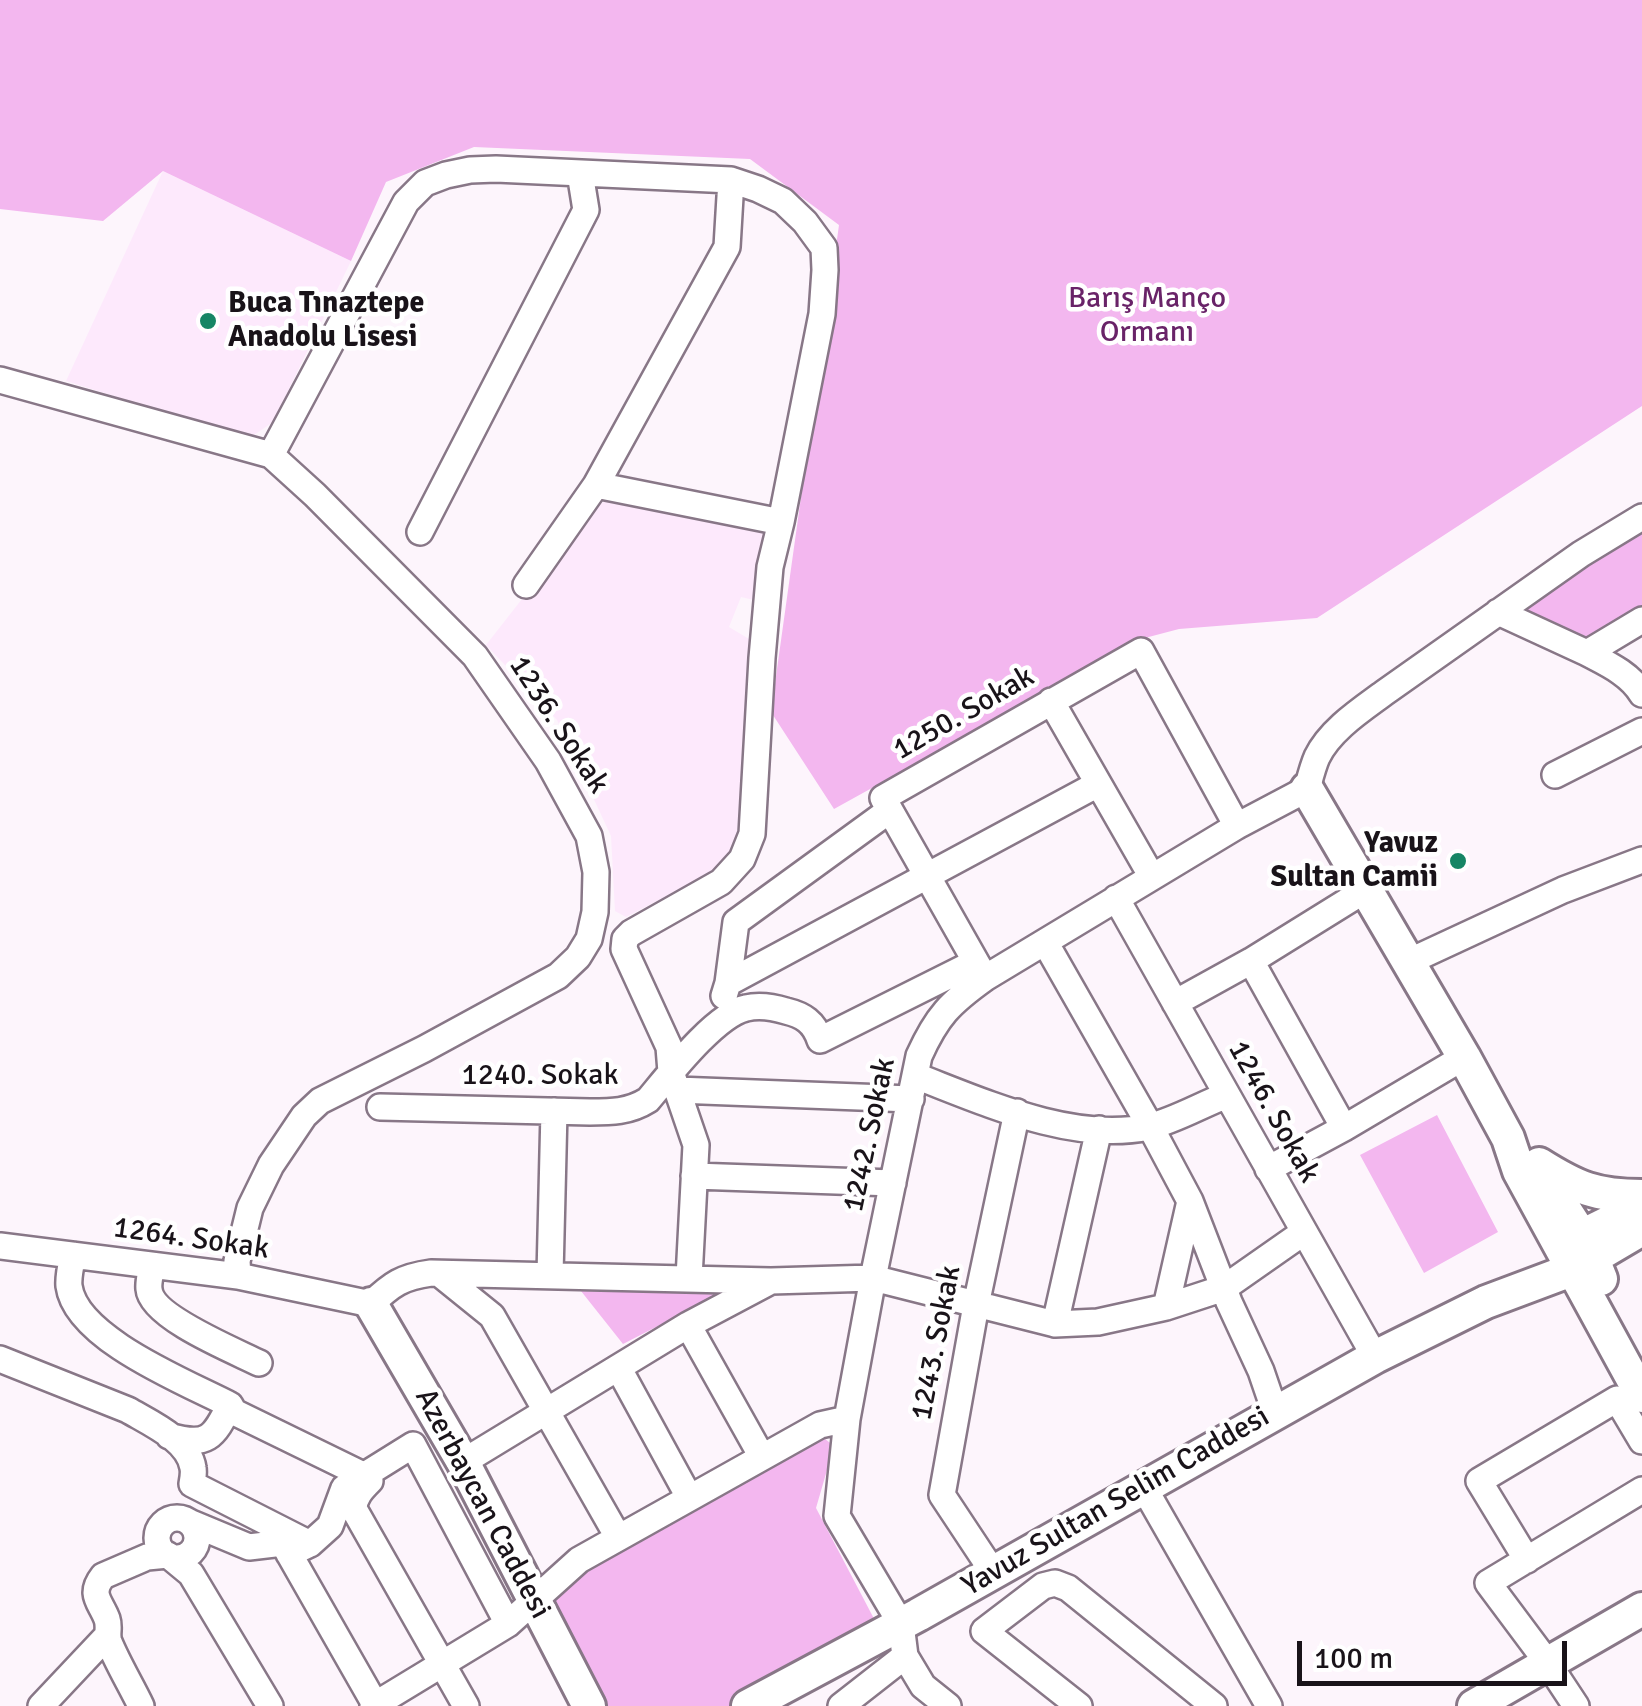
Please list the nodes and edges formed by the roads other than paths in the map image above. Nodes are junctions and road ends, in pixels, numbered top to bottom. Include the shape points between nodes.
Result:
1 (580, 173) junction
2 (731, 180) junction
3 (0, 380) edge
4 (271, 455) junction
5 (596, 486) junction
6 (1642, 517) edge
7 (782, 522) junction
8 (420, 532) dead end
9 (526, 585) dead end
10 (1498, 612) junction
11 (1642, 620) edge
12 (1588, 654) junction
13 (1642, 694) edge
14 (1051, 702) junction
15 (1642, 731) edge
16 (1555, 775) dead end
17 (1098, 784) junction
18 (1308, 789) junction
19 (890, 810) junction
20 (1236, 826) junction
21 (1642, 860) edge
22 (928, 876) junction
23 (1152, 876) junction
24 (1367, 889) junction
25 (1116, 898) junction
26 (591, 928) junction
27 (625, 938) junction
28 (1045, 942) junction
29 (1251, 960) junction
30 (1408, 962) junction
31 (980, 970) junction
32 (728, 983) junction
33 (1174, 1003) junction
34 (714, 1027) junction
35 (1464, 1057) junction
36 (674, 1081) junction
37 (913, 1088) junction
38 (1226, 1095) junction
39 (380, 1107) dead end
40 (554, 1111) junction
41 (1017, 1112) junction
42 (1150, 1126) junction
43 (1344, 1128) junction
44 (1099, 1129) junction
45 (1518, 1148) junction
46 (1268, 1169) junction
47 (694, 1176) junction
48 (893, 1183) junction
49 (1642, 1196) edge
50 (1190, 1201) junction
51 (1642, 1206) edge
52 (1642, 1229) edge
53 (1304, 1232) junction
54 (0, 1246) edge
55 (1578, 1252) junction
56 (73, 1255) junction
57 (152, 1266) junction
58 (440, 1274) junction
59 (550, 1275) junction
60 (238, 1276) junction
61 (689, 1278) junction
62 (873, 1278) junction
63 (771, 1281) junction
64 (1224, 1288) junction
65 (371, 1304) junction
66 (976, 1305) junction
67 (1166, 1307) junction
68 (1054, 1324) junction
69 (688, 1325) junction
70 (1375, 1357) junction
71 (0, 1359) edge
72 (259, 1363) dead end
73 (619, 1368) junction
74 (1642, 1377) edge
75 (1642, 1396) edge
76 (232, 1408) junction
77 (549, 1412) junction
78 (1275, 1412) junction
79 (847, 1419) junction
80 (169, 1436) junction
81 (1642, 1441) edge
82 (395, 1456) junction
83 (762, 1457) junction
84 (462, 1462) junction
85 (363, 1474) junction
86 (1143, 1486) junction
87 (1642, 1490) edge
88 (689, 1497) junction
89 (618, 1536) junction
90 (300, 1549) junction
91 (168, 1555) junction
92 (1526, 1560) junction
93 (993, 1572) junction
94 (534, 1599) junction
95 (1640, 1613) edge
96 (508, 1624) junction
97 (107, 1636) junction
98 (903, 1640) junction
99 (1547, 1662) junction
100 (442, 1664) junction
101 (375, 1705) edge
102 (42, 1706) edge
103 (141, 1706) edge
104 (270, 1706) edge
105 (466, 1706) edge
106 (589, 1706) edge
107 (748, 1706) edge
108 (841, 1706) edge
109 (948, 1706) edge
110 (1080, 1706) edge
111 (1214, 1706) edge
112 (1269, 1706) edge
113 (1474, 1706) edge
114 (1576, 1706) edge

1 - 2 street
1 - 4 street via 470,170 425,183 406,202
1 - 8 street via 586,210
2 - 5 street via 728,247
2 - 7 street via 783,202 824,248 822,314
3 - 4 street, 1236. Sokak
4 - 26 street, 1236. Sokak via 475,656 548,761 589,836 596,872
5 - 7 street
5 - 9 street
6 - 10 street
7 - 27 street via 770,566 752,834 742,859 721,882
10 - 12 street
10 - 18 street via 1352,718 1316,758
11 - 12 street
12 - 13 street via 1617,669
14 - 17 street
14 - 19 street, 1250. Sokak via 883,798
14 - 20 street, 1250. Sokak via 1141,651
15 - 16 street
17 - 22 street
17 - 23 street
18 - 20 street, 1242. Sokak
18 - 24 main road
19 - 22 street
19 - 32 street, 1250. Sokak via 736,922
20 - 23 street, 1242. Sokak
21 - 30 street
22 - 31 street
22 - 32 street
23 - 25 street, 1242. Sokak
24 - 29 street
24 - 30 main road
25 - 28 street, 1242. Sokak
25 - 33 street, 1246. Sokak
26 - 27 street
26 - 60 street, 1236. Sokak via 578,957 558,976 320,1101 304,1116 250,1208
27 - 36 street via 624,949 669,1048
28 - 31 street, 1242. Sokak
28 - 42 street
29 - 33 street
29 - 43 street
30 - 35 main road
31 - 34 street via 820,1040 808,1020 778,1009 746,1008
31 - 37 street, 1242. Sokak via 932,1027
32 - 34 street, 1250. Sokak
33 - 38 street, 1246. Sokak
34 - 36 street, 1240. Sokak
35 - 43 street
35 - 45 main road
36 - 37 street
36 - 40 street, 1240. Sokak via 636,1108
36 - 47 street via 696,1145
37 - 41 street
37 - 48 street, 1242. Sokak
38 - 42 street
38 - 46 street, 1246. Sokak
39 - 40 street, 1240. Sokak
40 - 59 street
41 - 44 street
41 - 66 street, 1243. Sokak
42 - 44 street
42 - 50 street
43 - 46 street
44 - 68 street
45 - 49 main road via 1591,1192
45 - 55 main road via 1519,1170
46 - 53 street, 1246. Sokak
47 - 48 street
47 - 61 street
48 - 62 street, 1242. Sokak
50 - 64 street
50 - 67 street
51 - 55 main road
52 - 55 main road
53 - 64 street
53 - 70 street, 1246. Sokak
54 - 56 street, 1264. Sokak
55 - 70 main road, Yavuz Sultan Selim Caddesi
55 - 74 main road
55 - 75 main road
56 - 57 street, 1264. Sokak
56 - 76 street via 69,1285 92,1325 126,1351
57 - 60 street, 1264. Sokak
57 - 72 street via 148,1289 162,1310
58 - 59 street
58 - 65 street via 407,1276
58 - 77 street via 492,1316
59 - 61 street
60 - 65 street, 1264. Sokak
61 - 63 street
62 - 63 street
62 - 66 street
62 - 79 street, 1242. Sokak
63 - 69 street
64 - 67 street
64 - 78 street
65 - 84 main road, Azerbaycan Caddesi
66 - 68 street
66 - 93 street, 1243. Sokak via 942,1495
67 - 68 street
69 - 73 street
69 - 83 street
70 - 78 main road, Yavuz Sultan Selim Caddesi
71 - 80 street via 128,1410
73 - 77 street
73 - 88 street
76 - 80 street via 207,1439
76 - 85 street
77 - 84 street
77 - 89 street
78 - 86 main road, Yavuz Sultan Selim Caddesi
79 - 83 street
79 - 98 street, 1242. Sokak via 837,1516
80 - 90 street via 193,1465 192,1484
81 - 92 street via 1617,1399 1479,1481
82 - 85 street
82 - 96 street via 412,1445
82 - 100 street via 358,1494 354,1509
83 - 88 street
84 - 94 main road, Azerbaycan Caddesi
85 - 90 street via 344,1488 330,1526
86 - 93 main road, Yavuz Sultan Selim Caddesi
86 - 112 street
87 - 92 street
88 - 89 street
89 - 94 street
90 - 91 street via 282,1543 249,1547 176,1518 164,1522 157,1540
90 - 101 street
91 - 97 street via 147,1557 98,1582
91 - 104 street via 191,1574
92 - 99 street via 1488,1583
93 - 98 main road, Yavuz Sultan Selim Caddesi
94 - 96 street
94 - 106 main road, Azerbaycan Caddesi
95 - 99 main road
96 - 100 street
97 - 102 street
97 - 103 street
98 - 107 main road, Yavuz Sultan Selim Caddesi
98 - 108 street
98 - 109 street, 1242. Sokak via 923,1686
99 - 113 main road
99 - 114 street
100 - 101 street
100 - 105 street
110 - 111 street via 984,1631 1042,1586 1068,1588

